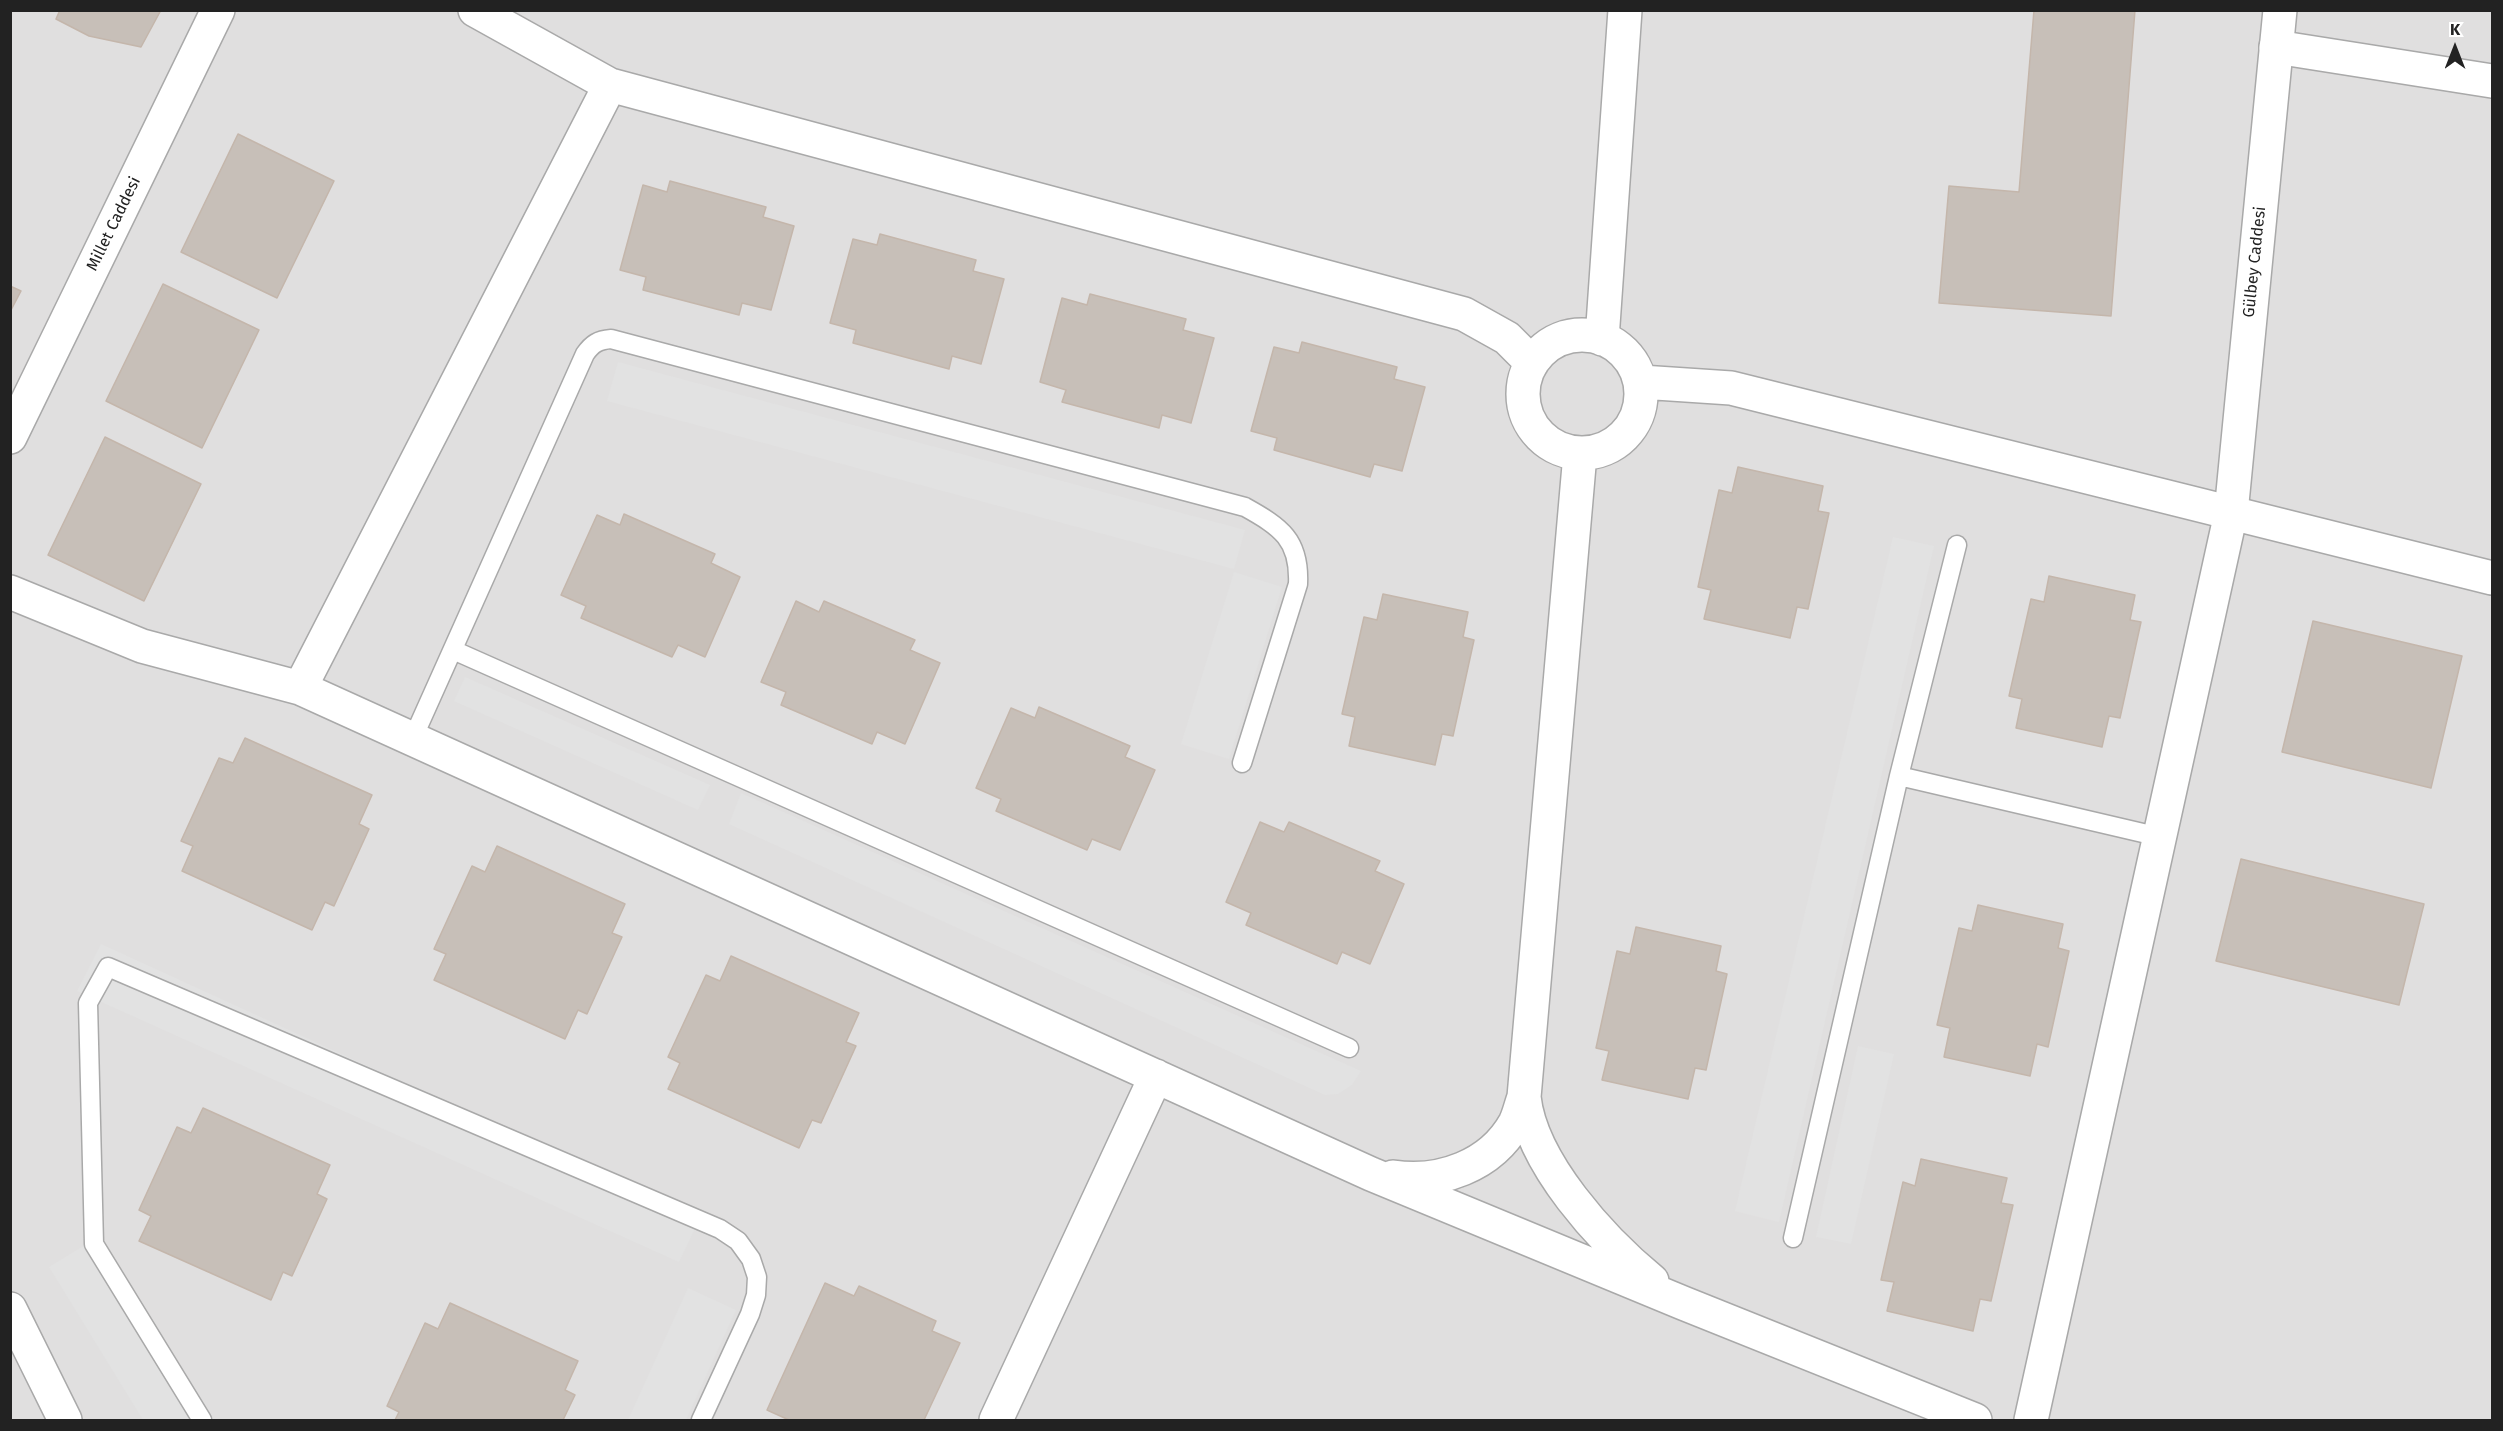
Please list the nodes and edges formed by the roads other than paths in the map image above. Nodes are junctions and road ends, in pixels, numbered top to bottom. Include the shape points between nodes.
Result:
1 (218, 10) edge
2 (475, 10) edge
3 (1625, 10) edge
4 (2280, 10) edge
5 (2276, 47) junction
6 (2493, 81) edge
7 (610, 84) junction
8 (1602, 339) junction
9 (1532, 363) junction
10 (1641, 382) junction
11 (10, 437) edge
12 (1580, 454) junction
13 (2231, 513) junction
14 (1957, 544) dead end
15 (2493, 578) edge
16 (10, 592) edge
17 (453, 650) junction
18 (300, 688) junction
19 (413, 738) junction
20 (1242, 764) dead end
21 (1899, 776) junction
22 (2160, 837) junction
23 (1349, 1048) dead end
24 (1156, 1076) junction
25 (1524, 1097) junction
26 (1371, 1174) junction
27 (1793, 1238) dead end
28 (1683, 1303) junction
29 (10, 1309) edge
30 (65, 1420) edge
31 (202, 1420) edge
32 (701, 1420) edge
33 (996, 1420) edge
34 (1976, 1420) edge
35 (2031, 1420) edge

1 - 11 street, Millet Caddesi
2 - 7 street
3 - 8 street
4 - 5 street, Gülbey Caddesi
5 - 6 street
5 - 13 street, Gülbey Caddesi
7 - 9 street via 1464,314 1507,338
7 - 18 street
8 - 9 street via 1583,335 1563,338 1545,348
8 - 10 street via 1620,348
9 - 12 street via 1525,379 1526,414 1546,442
10 - 12 street via 1642,400 1628,433 1614,445
10 - 13 street via 1731,388
12 - 25 street
13 - 15 street
13 - 22 street, Gülbey Caddesi
14 - 21 lane
16 - 18 street via 142,646
17 - 19 lane
17 - 20 lane via 585,354 601,339 611,339 1233,504 1267,519 1285,533 1299,569 1298,584
17 - 23 lane
18 - 19 street
19 - 24 street
21 - 22 lane
21 - 27 lane
22 - 35 street, Gülbey Caddesi
24 - 26 street
24 - 33 street
25 - 26 street via 1515,1124 1475,1163 1427,1179
25 - 28 street via 1536,1142 1585,1214 1641,1272
26 - 28 street
28 - 34 street
29 - 30 street
31 - 32 lane via 94,1244 88,1003 108,967 720,1229 738,1241 751,1259 757,1277 756,1295

